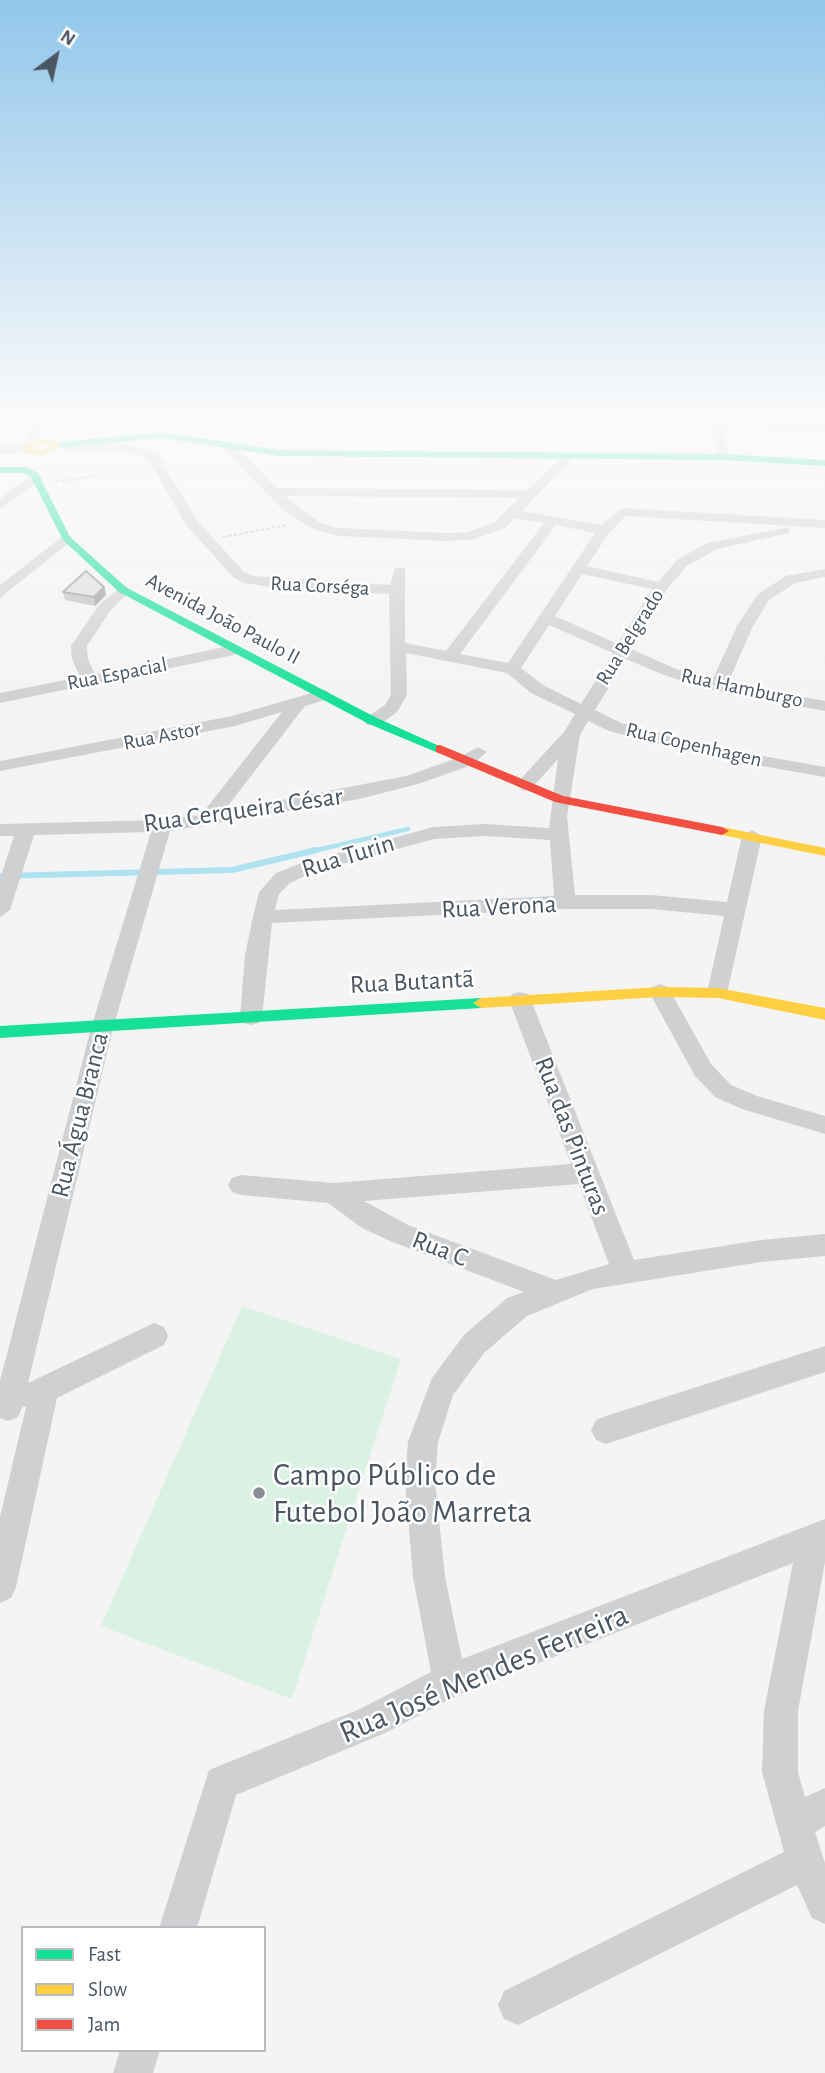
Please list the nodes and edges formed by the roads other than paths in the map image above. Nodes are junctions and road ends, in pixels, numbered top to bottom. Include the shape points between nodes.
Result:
1 (52, 512) edge
2 (185, 512) edge
3 (294, 512) edge
4 (626, 512) edge
5 (639, 512) edge
6 (513, 513) joint
7 (705, 516) junction
8 (553, 520) junction
9 (825, 525) edge
10 (604, 530) junction
11 (66, 538) junction
12 (712, 546) junction
13 (579, 569) junction
14 (400, 571) dead end
15 (825, 573) edge
16 (661, 587) junction
17 (123, 590) junction
18 (397, 590) junction
19 (0, 593) edge
20 (545, 618) junction
21 (397, 646) junction
22 (234, 650) junction
23 (622, 653) junction
24 (450, 657) junction
25 (512, 669) junction
26 (89, 679) junction
27 (718, 686) junction
28 (322, 695) junction
29 (0, 698) edge
30 (298, 703) junction
31 (825, 706) edge
32 (583, 712) junction
33 (378, 717) junction
34 (571, 736) junction
35 (472, 756) junction
36 (0, 766) edge
37 (825, 772) edge
38 (529, 779) junction
39 (562, 793) junction
40 (207, 820) junction
41 (162, 826) junction
42 (26, 829) junction
43 (0, 830) edge
44 (559, 835) junction
45 (752, 836) junction
46 (825, 852) edge
47 (565, 902) junction
48 (0, 910) edge
49 (736, 911) junction
50 (263, 917) junction
51 (660, 992) junction
52 (718, 993) junction
53 (520, 1000) junction
54 (825, 1014) edge
55 (251, 1017) junction
56 (102, 1028) junction
57 (0, 1032) edge
58 (825, 1125) edge
59 (588, 1173) junction
60 (241, 1185) dead end
61 (334, 1193) junction
62 (825, 1245) edge
63 (625, 1271) junction
64 (554, 1291) junction
65 (154, 1336) dead end
66 (825, 1359) edge
67 (44, 1390) junction
68 (4, 1410) edge
69 (607, 1430) dead end
70 (819, 1538) edge
71 (0, 1587) edge
72 (450, 1681) junction
73 (222, 1783) joint
74 (810, 1815) edge
75 (805, 1861) junction
76 (825, 1905) edge
77 (179, 1926) edge
78 (518, 2005) dead end
79 (139, 2052) edge
80 (133, 2073) edge

1 - 11 street, Avenida João Paulo II
2 - 18 street, Rua Corséga via 239,575 249,580
3 - 6 street via 305,522 340,533 449,537 491,531
4 - 10 street
5 - 7 street
6 - 8 street
7 - 9 street
7 - 12 street via 720,530
8 - 10 street
8 - 24 street
9 - 12 street, Rua Belgrado
10 - 13 street
11 - 17 street, Avenida João Paulo II
11 - 19 street
12 - 16 street, Rua Belgrado via 682,563
13 - 16 street
13 - 20 street
14 - 18 street
15 - 27 street via 790,579 763,597
16 - 23 street, Rua Belgrado
17 - 22 street, Avenida João Paulo II
17 - 26 street via 104,608 79,646
18 - 21 street
20 - 23 street, Rua Hamburgo
20 - 25 street
21 - 24 street
21 - 33 street via 399,695
22 - 26 street, Rua Espacial
22 - 28 street, Avenida João Paulo II
23 - 27 street, Rua Hamburgo
23 - 32 street, Rua Belgrado
24 - 25 street
25 - 32 street, Rua Copenhagen via 537,689
26 - 29 street, Rua Espacial
27 - 31 street, Rua Hamburgo
28 - 30 street, Rua Astor
28 - 33 street, Avenida João Paulo II
30 - 36 street, Rua Astor via 235,721
30 - 40 street
32 - 34 street, Rua Belgrado
32 - 37 street, Rua Copenhagen via 666,742
33 - 35 street, Avenida João Paulo II
34 - 38 street, Rua Belgrado
34 - 39 street, Rua Belgrado
35 - 38 street, Avenida João Paulo II
35 - 40 street, Rua Cerqueira César via 412,780 359,793
38 - 39 street, Avenida João Paulo II
39 - 44 street, Rua Belgrado
39 - 45 street, Avenida João Paulo II
40 - 41 street, Rua Cerqueira César
41 - 42 street, Rua Cerqueira César
41 - 56 street, Rua Água Branca
42 - 43 street, Rua Cerqueira César
42 - 48 street
44 - 47 street, Rua Belgrado
44 - 50 street, Rua Turin via 459,830 407,838 283,878 269,892
45 - 46 street, Avenida João Paulo II
45 - 49 street
47 - 49 street, Rua Verona via 651,902
47 - 50 street, Rua Verona
49 - 52 street
50 - 55 street, Rua Turin
51 - 52 street, Rua Butantã
51 - 53 street, Rua Butantã
51 - 58 street via 704,1070 723,1091
52 - 54 street, Rua Butantã
53 - 55 street, Rua Butantã
53 - 59 street, Rua das Pinturas
55 - 56 street, Rua Butantã
56 - 57 street, Rua Butantã
56 - 68 street, Rua Água Branca
59 - 61 street
59 - 63 street, Rua das Pinturas
60 - 61 street
61 - 64 street, Rua C via 371,1220 399,1233
62 - 63 street
63 - 64 street
64 - 72 street via 517,1307 474,1344 442,1387 422,1443 420,1482 429,1577
65 - 67 street
66 - 69 street
67 - 68 street
67 - 71 street
70 - 72 street, Rua José Mendes Ferreira
70 - 74 street via 781,1711 780,1772
72 - 73 street, Rua José Mendes Ferreira via 371,1722
73 - 77 street
74 - 75 street
75 - 76 street
75 - 78 street
79 - 80 street

